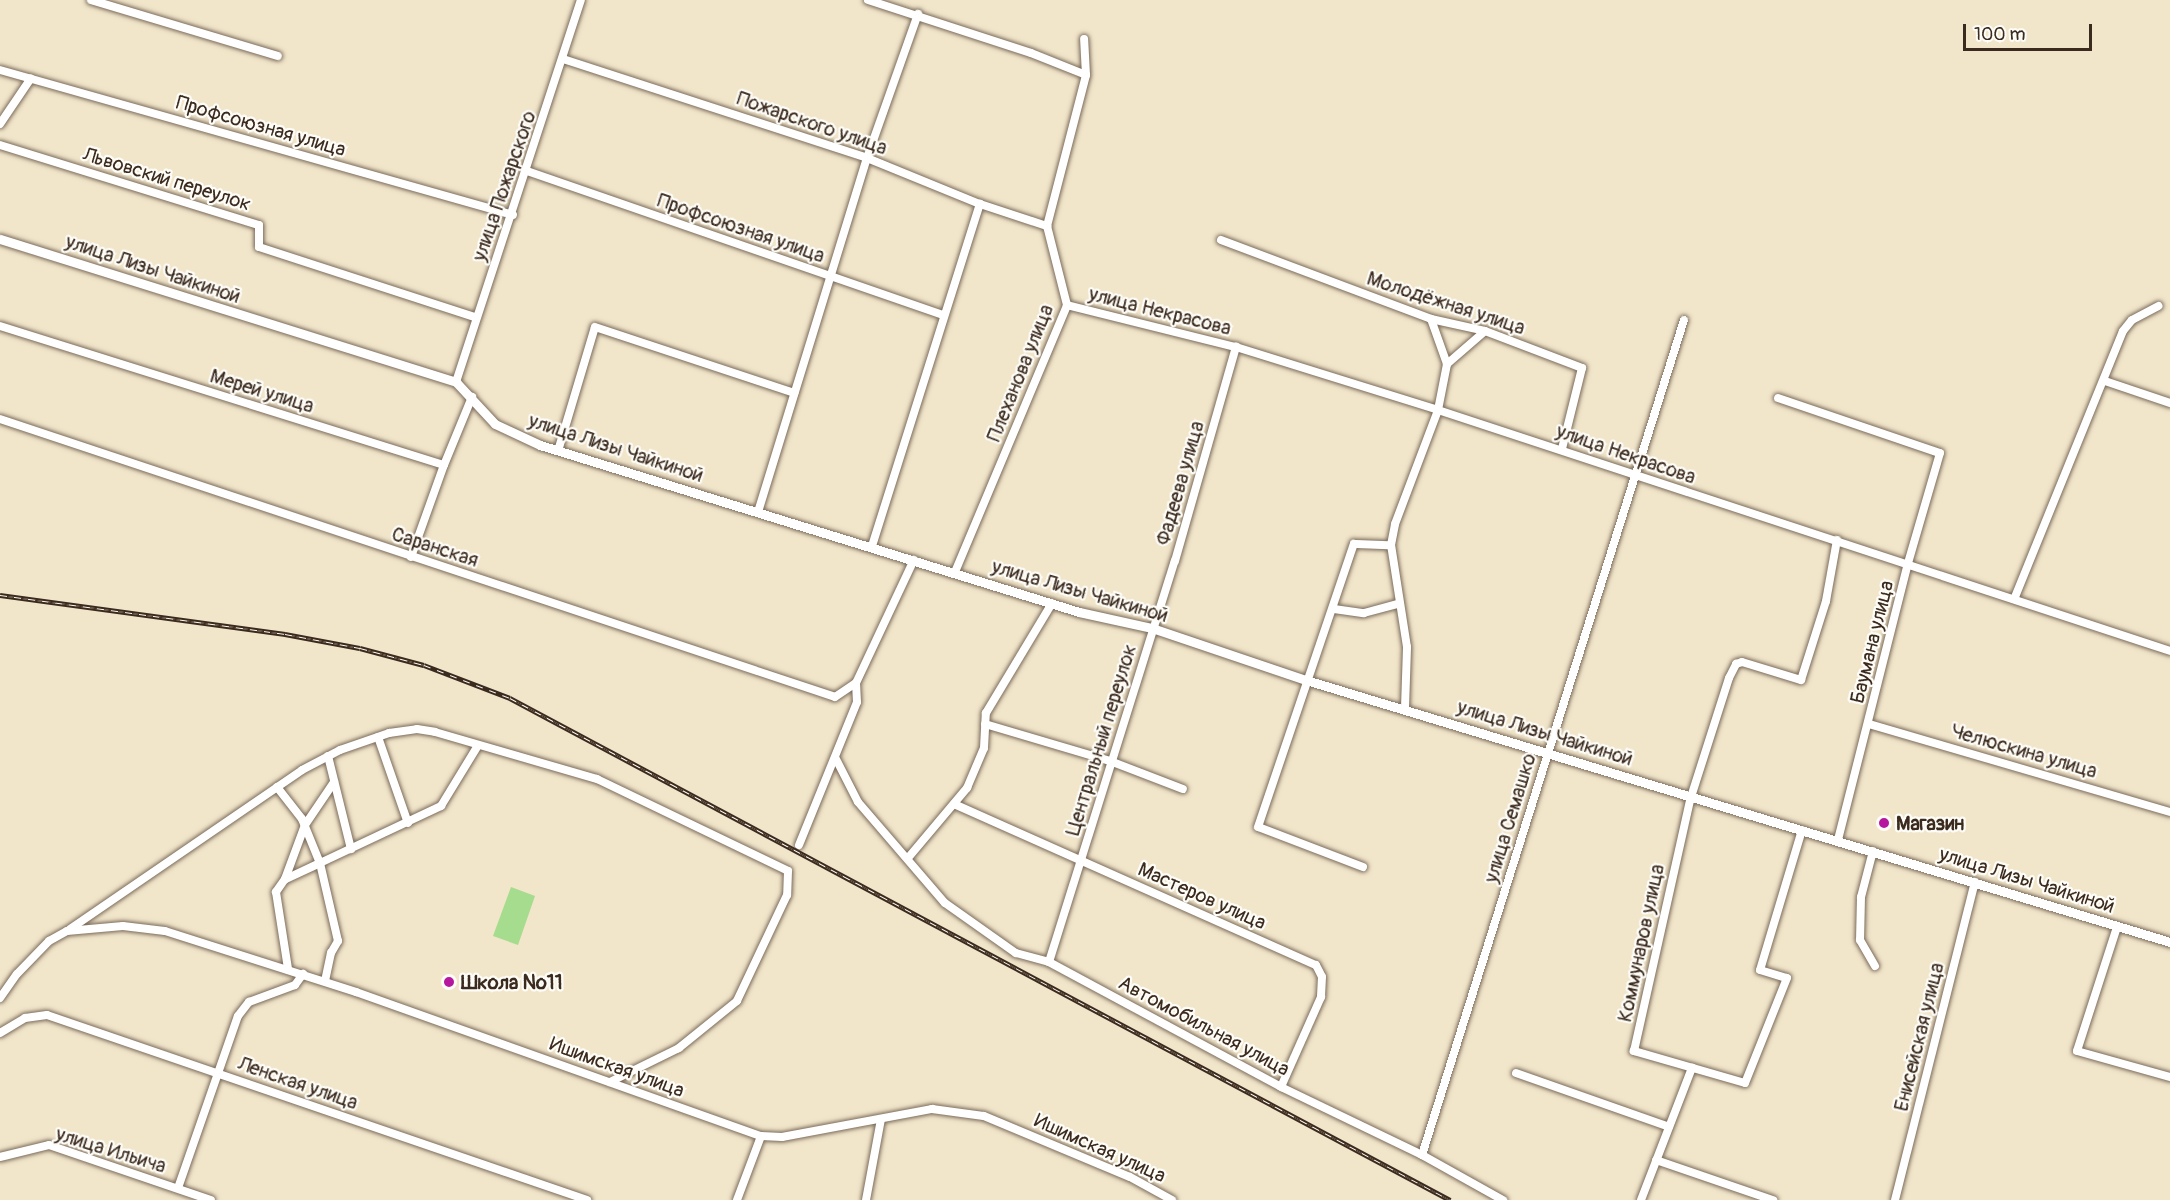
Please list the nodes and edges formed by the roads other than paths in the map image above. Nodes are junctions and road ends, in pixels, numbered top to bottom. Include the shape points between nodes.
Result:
1 (91, 0) edge
2 (581, 0) edge
3 (868, 0) edge
4 (918, 14) junction
5 (1084, 39) dead end
6 (278, 56) dead end
7 (563, 59) junction
8 (0, 70) edge
9 (1086, 75) junction
10 (31, 78) junction
11 (0, 124) edge
12 (0, 145) edge
13 (867, 158) junction
14 (527, 171) junction
15 (980, 204) junction
16 (513, 215) junction
17 (1047, 226) junction
18 (0, 239) edge
19 (1221, 240) dead end
20 (832, 277) junction
21 (1067, 305) junction
22 (2158, 306) dead end
23 (944, 315) junction
24 (475, 317) junction
25 (1431, 319) junction
26 (1684, 320) dead end
27 (0, 326) edge
28 (1485, 331) junction
29 (1236, 347) junction
30 (1448, 364) junction
31 (2105, 381) junction
32 (456, 382) junction
33 (794, 393) junction
34 (472, 397) junction
35 (1778, 398) dead end
36 (2170, 403) edge
37 (1438, 410) junction
38 (0, 419) edge
39 (1562, 449) junction
40 (558, 451) junction
41 (444, 465) junction
42 (1634, 474) junction
43 (758, 512) junction
44 (1837, 540) junction
45 (1391, 545) junction
46 (872, 546) junction
47 (411, 557) junction
48 (914, 560) junction
49 (1908, 563) junction
50 (955, 573) junction
51 (2014, 597) junction
52 (1052, 603) junction
53 (1398, 604) junction
54 (1334, 609) junction
55 (1152, 628) junction
56 (2170, 651) edge
57 (1306, 681) junction
58 (856, 683) junction
59 (1405, 708) junction
60 (985, 724) junction
61 (1869, 724) junction
62 (378, 737) junction
63 (477, 747) junction
64 (1548, 753) junction
65 (328, 756) junction
66 (836, 759) junction
67 (1110, 761) junction
68 (334, 782) junction
69 (277, 787) junction
70 (1183, 789) dead end
71 (1691, 797) junction
72 (954, 804) junction
73 (2170, 812) edge
74 (408, 823) junction
75 (305, 825) junction
76 (1802, 830) junction
77 (1838, 840) junction
78 (799, 845) dead end
79 (351, 849) junction
80 (1873, 850) junction
81 (908, 858) junction
82 (1082, 861) junction
83 (320, 863) junction
84 (1363, 867) dead end
85 (285, 879) junction
86 (1975, 882) junction
87 (2118, 927) junction
88 (67, 931) junction
89 (2170, 942) edge
90 (1049, 962) junction
91 (1875, 966) dead end
92 (288, 969) junction
93 (303, 974) junction
94 (325, 981) junction
95 (0, 999) edge
96 (0, 1033) edge
97 (1692, 1068) junction
98 (218, 1073) junction
99 (1516, 1073) dead end
100 (2170, 1077) edge
101 (610, 1083) junction
102 (1281, 1087) junction
103 (881, 1119) junction
104 (1669, 1127) junction
105 (761, 1136) junction
106 (1422, 1155) junction
107 (0, 1157) edge
108 (1656, 1160) junction
109 (178, 1188) junction
110 (869, 1199) edge
111 (212, 1200) edge
112 (587, 1200) edge
113 (737, 1200) edge
114 (1172, 1200) edge
115 (1503, 1200) edge
116 (1641, 1200) edge
117 (1773, 1200) edge
118 (1895, 1200) edge

1 - 6 street
2 - 7 street, улица Пожарского
3 - 4 street
4 - 9 street
4 - 13 street
5 - 9 street, Плеханова улица
7 - 13 street, Пожарского улица
7 - 14 street, улица Пожарского
8 - 10 street, Профсоюзная улица
9 - 17 street, Плеханова улица
10 - 11 street
10 - 16 street, Профсоюзная улица
12 - 24 street, Львовский переулок via 259,225 260,247
13 - 15 street, Пожарского улица
13 - 20 street
14 - 16 street, улица Пожарского
14 - 20 street, Профсоюзная улица
15 - 17 street, Пожарского улица
15 - 23 street
16 - 24 street, улица Пожарского
17 - 21 street, Плеханова улица
18 - 32 street, улица Лизы Чайкиной
19 - 25 street, Молодёжная улица
20 - 23 street, Профсоюзная улица
20 - 33 street
21 - 29 street, улица Некрасова
21 - 50 street, Плеханова улица
22 - 31 street via 2132,320 2123,331
23 - 46 street
24 - 32 street, улица Пожарского
25 - 28 street, Молодёжная улица
25 - 30 street
26 - 42 street, улица Семашко
27 - 41 street, Мерей улица
28 - 30 street
28 - 39 street, Молодёжная улица via 1582,368
29 - 37 street, улица Некрасова
29 - 55 street, Фадеева улица
30 - 37 street
31 - 36 street
31 - 51 street
32 - 34 street, улица Лизы Чайкиной
33 - 40 street via 595,327
33 - 43 street
34 - 40 street, улица Лизы Чайкиной via 495,424
34 - 41 street
35 - 49 street, Баумана улица via 1940,453
37 - 39 street, улица Некрасова
37 - 45 street via 1395,524
38 - 47 street, Саранская
39 - 42 street, улица Некрасова
40 - 43 street, улица Лизы Чайкиной
41 - 47 street
42 - 44 street, улица Некрасова
42 - 64 street, улица Семашко
43 - 46 street, улица Лизы Чайкиной
44 - 49 street, улица Некрасова
44 - 71 street, Коммунаров улица via 1826,601 1801,680 1766,667 1736,664
45 - 53 street
45 - 54 street via 1354,544
46 - 48 street, улица Лизы Чайкиной
47 - 58 street, Саранская via 835,697
48 - 50 street, улица Лизы Чайкиной
48 - 58 street
49 - 51 street, улица Некрасова
49 - 61 street, Баумана улица
50 - 52 street, улица Лизы Чайкиной
51 - 56 street, улица Некрасова
52 - 55 street, улица Лизы Чайкиной
52 - 60 street via 986,713
53 - 54 street via 1364,613
53 - 59 street via 1407,647
54 - 57 street
55 - 57 street, улица Лизы Чайкиной
55 - 67 street, Центральный переулок
57 - 59 street, улица Лизы Чайкиной
57 - 84 street via 1258,827
58 - 66 street via 857,702
59 - 64 street, улица Лизы Чайкиной
60 - 67 street
60 - 72 street via 984,748 967,788
61 - 73 street, Челюскина улица
61 - 77 street, Баумана улица
62 - 63 street via 417,729
62 - 65 street
62 - 74 street
63 - 74 street via 445,802
63 - 101 street via 597,779 788,871 787,895 737,1001 679,1048
64 - 71 street, улица Лизы Чайкиной
64 - 106 street, улица Семашко
65 - 68 street
65 - 69 street
66 - 78 street
66 - 81 street, Автомобильная улица via 858,802
67 - 70 street
67 - 82 street, Центральный переулок
68 - 75 street
68 - 79 street
69 - 75 street
69 - 88 street
71 - 76 street, улица Лизы Чайкиной
71 - 97 street, Коммунаров улица via 1634,1051
72 - 81 street
72 - 82 street, Мастеров улица
74 - 79 street
75 - 83 street
75 - 85 street
76 - 77 street, улица Лизы Чайкиной
76 - 97 street, Коммунаров улица via 1761,970 1787,978 1745,1083
77 - 80 street, улица Лизы Чайкиной
79 - 83 street
80 - 86 street, улица Лизы Чайкиной
80 - 91 street via 1861,897 1860,940
81 - 90 street, Автомобильная улица via 945,903 1016,953
82 - 90 street, Центральный переулок
82 - 102 street, Мастеров улица via 1316,965 1322,977 1321,997
83 - 85 street
83 - 94 street via 338,941 331,952
85 - 92 street via 276,892
86 - 87 street, улица Лизы Чайкиной
86 - 118 street, Енисейская улица
87 - 89 street, улица Лизы Чайкиной
87 - 100 street via 2078,1051
88 - 92 street, Ишимская улица via 123,926 165,931
88 - 95 street, Ишимская улица via 49,941 17,974
90 - 102 street, Автомобильная улица
92 - 93 street, Ишимская улица
93 - 94 street, Ишимская улица
93 - 98 street via 295,986 249,1002 238,1016
94 - 101 street, Ишимская улица
96 - 98 street, Ленская улица via 25,1018 47,1015
97 - 104 street
98 - 109 street
98 - 112 street, Ленская улица
99 - 104 street
101 - 105 street, Ишимская улица
102 - 106 street, Автомобильная улица
103 - 105 street, Ишимская улица via 782,1137
103 - 110 street
103 - 114 street, Ишимская улица via 932,1109 984,1116 1130,1177
104 - 108 street
105 - 113 street
106 - 115 street, Автомобильная улица
107 - 109 street, улица Ильича via 50,1145
108 - 116 street
108 - 117 street
109 - 111 street, улица Ильича

